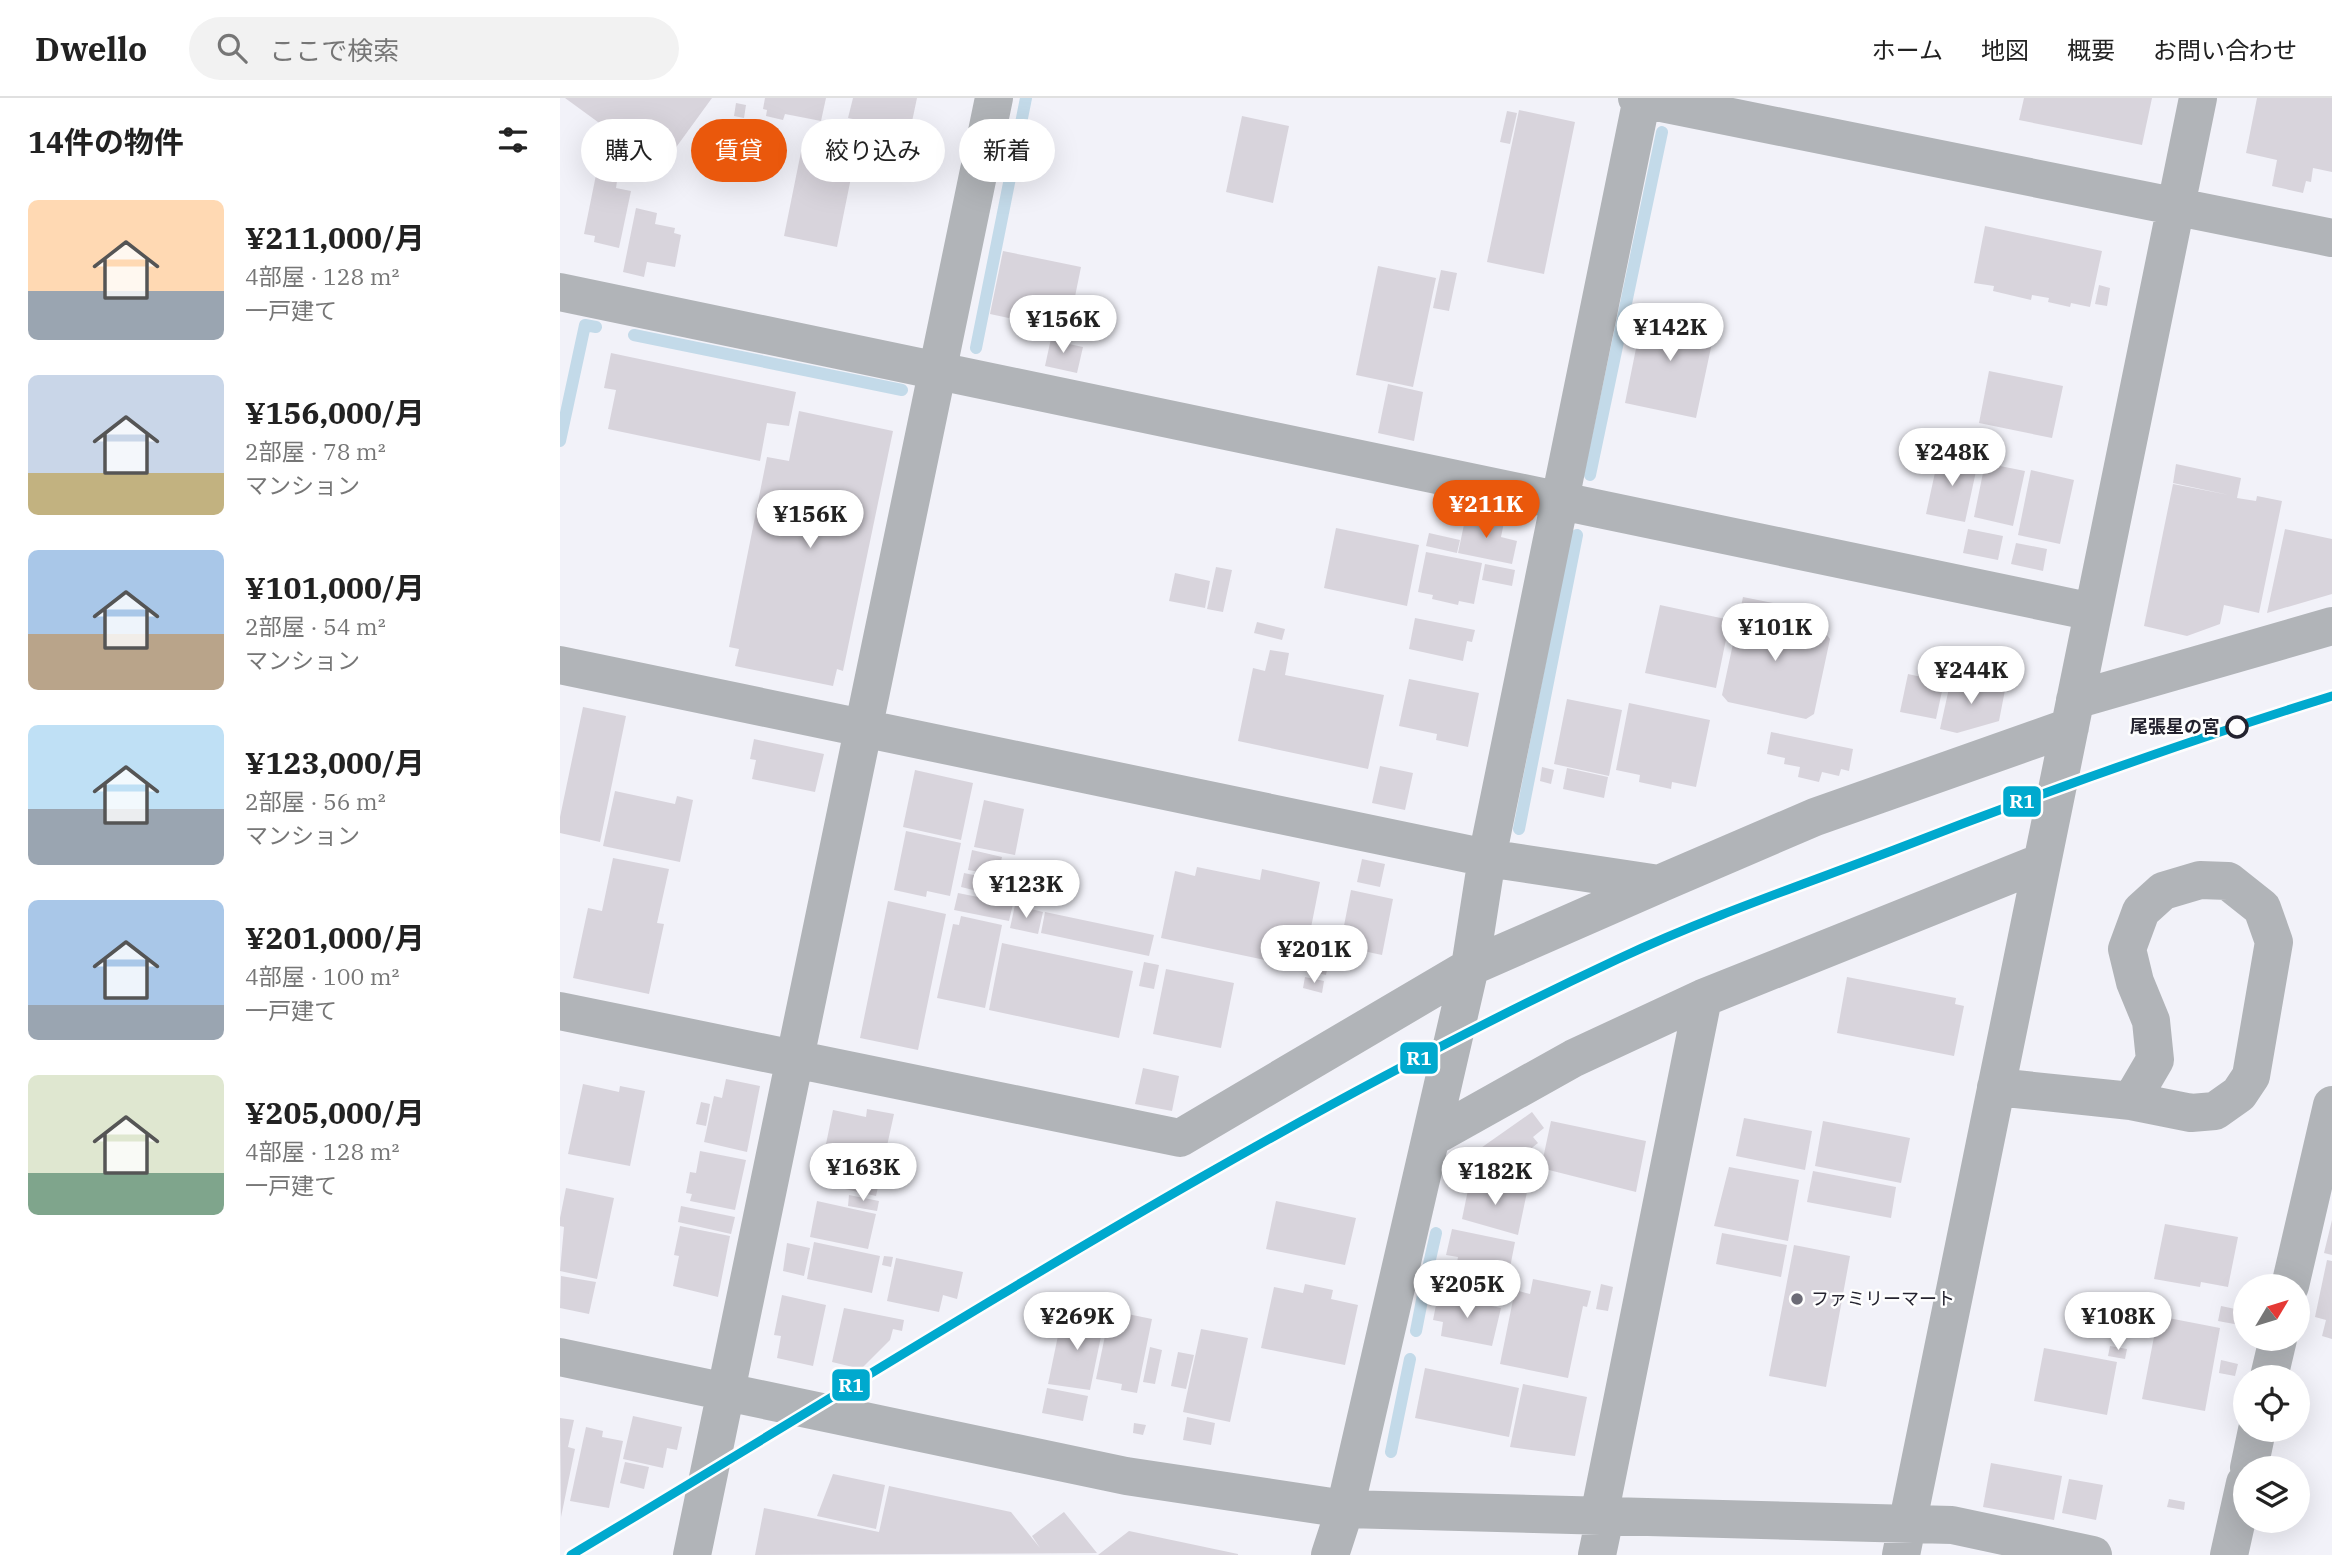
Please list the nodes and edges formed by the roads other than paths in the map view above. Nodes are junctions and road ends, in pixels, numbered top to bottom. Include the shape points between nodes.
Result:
1 (994, 98) edge
2 (1640, 98) edge
3 (2198, 98) edge
4 (2176, 207) junction
5 (2332, 238) edge
6 (560, 292) edge
7 (937, 371) junction
8 (1560, 501) junction
9 (2093, 612) junction
10 (2332, 626) edge
11 (560, 665) edge
12 (2072, 714) junction
13 (863, 728) junction
14 (1487, 858) junction
15 (2042, 862) junction
16 (1659, 884) junction
17 (1470, 967) junction
18 (1703, 998) junction
19 (560, 1011) edge
20 (794, 1059) junction
21 (1996, 1087) junction
22 (2130, 1101) junction
23 (2332, 1105) edge
24 (1431, 1138) junction
25 (2293, 1274) edge
26 (560, 1357) edge
27 (725, 1394) junction
28 (1345, 1509) junction
29 (1602, 1516) junction
30 (2234, 1533) edge
31 (1904, 1540) edge
32 (692, 1555) edge
33 (1330, 1555) edge
34 (1597, 1555) edge
35 (2093, 1555) edge
36 (2229, 1555) edge

1 - 7 street
2 - 4 street
2 - 8 street
3 - 4 street
4 - 5 street
4 - 9 street
6 - 7 street
7 - 8 street
7 - 13 street
8 - 9 street
8 - 14 street
9 - 12 street
10 - 12 street
11 - 13 street
12 - 15 street
12 - 16 street
13 - 14 street
13 - 20 street
14 - 16 street
14 - 17 street
15 - 18 street
15 - 21 street
16 - 17 street
17 - 20 street via 1180,1138
17 - 24 street
18 - 24 street via 1574,1058
18 - 29 street
19 - 20 street
20 - 27 street
21 - 22 street
21 - 31 street
22 - 22 street via 2155,1060 2151,1021 2127,949 2141,911 2163,891 2200,880 2228,881 2262,908 2274,942 2251,1076 2239,1094 2215,1111 2191,1113
23 - 25 street
24 - 28 street
26 - 27 street
27 - 28 street via 1126,1476
27 - 32 street
28 - 29 street
28 - 33 street
29 - 31 street
29 - 34 street
30 - 36 street
31 - 35 street via 1952,1525

